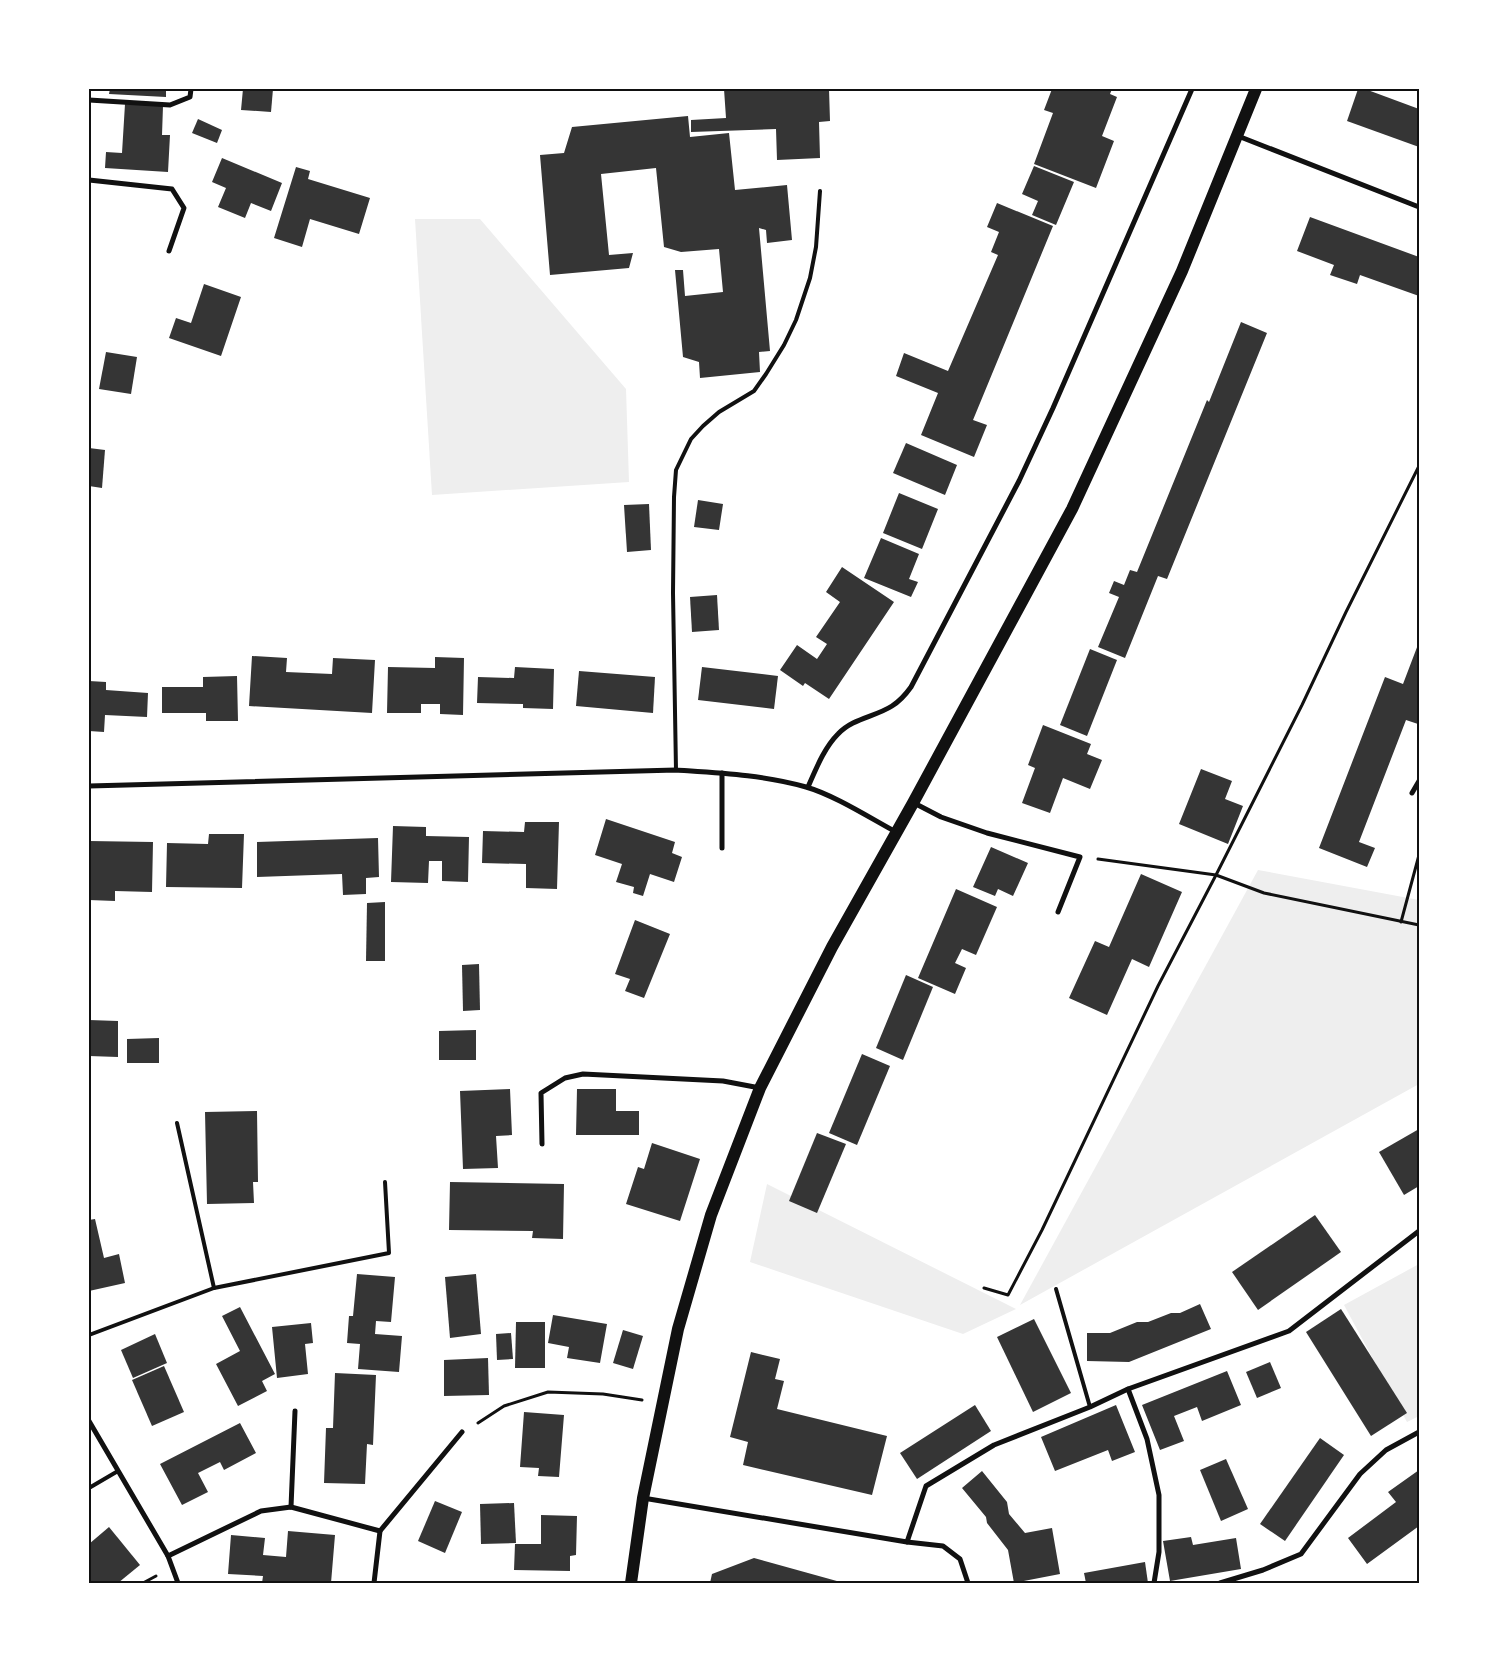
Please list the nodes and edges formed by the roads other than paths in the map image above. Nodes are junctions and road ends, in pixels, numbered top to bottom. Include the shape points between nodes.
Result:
1 (191, 89) edge
2 (1192, 89) edge
3 (1256, 89) edge
4 (89, 100) edge
5 (1237, 136) junction
6 (89, 180) edge
7 (820, 191) dead end
8 (1419, 207) edge
9 (169, 251) dead end
10 (676, 770) junction
11 (722, 773) junction
12 (1419, 781) edge
13 (89, 786) edge
14 (808, 787) junction
15 (1412, 793) dead end
16 (913, 803) junction
17 (897, 832) junction
18 (722, 848) dead end
19 (1058, 912) dead end
20 (760, 1088) junction
21 (177, 1123) dead end
22 (542, 1144) dead end
23 (385, 1182) dead end
24 (1419, 1231) edge
25 (214, 1288) junction
26 (1056, 1289) dead end
27 (89, 1335) edge
28 (1128, 1389) junction
29 (1090, 1407) junction
30 (296, 1411) dead end
31 (89, 1421) edge
32 (462, 1432) road end
33 (1419, 1432) edge
34 (118, 1471) junction
35 (89, 1488) edge
36 (643, 1498) junction
37 (291, 1507) junction
38 (380, 1531) junction
39 (907, 1542) junction
40 (168, 1556) junction
41 (178, 1583) edge
42 (374, 1583) edge
43 (631, 1583) edge
44 (968, 1583) edge
45 (1154, 1583) edge
46 (1220, 1583) edge

1 - 4 street via 190,97 170,105
2 - 14 street via 1019,481 911,687 891,707 851,723 838,734 827,748
3 - 5 main road
5 - 8 street
5 - 16 main road via 1182,272 1072,509
6 - 9 street via 172,188 184,208
7 - 10 lane via 816,247 796,320 754,391 720,412 691,439 676,470 673,592
10 - 11 street
10 - 13 street
11 - 14 street via 759,776
11 - 18 street
12 - 15 street
14 - 17 street
16 - 17 main road
16 - 19 street via 987,833 1080,857
17 - 20 main road via 832,947
20 - 22 street via 723,1080 583,1074 565,1078 541,1093
20 - 36 main road via 711,1215 678,1329
21 - 25 lane
23 - 25 lane via 389,1253
24 - 28 street via 1289,1330
25 - 27 lane
26 - 29 lane
28 - 29 street
28 - 45 street via 1147,1439 1159,1494 1159,1552
29 - 39 street via 994,1444 926,1486
30 - 37 street
31 - 34 street
32 - 38 street
33 - 46 street via 1386,1450 1360,1474 1302,1554
34 - 35 lane
34 - 40 street
36 - 39 street
36 - 43 main road
37 - 38 street
37 - 40 street via 261,1511
38 - 42 street
39 - 44 street via 943,1546 960,1558
40 - 41 street

